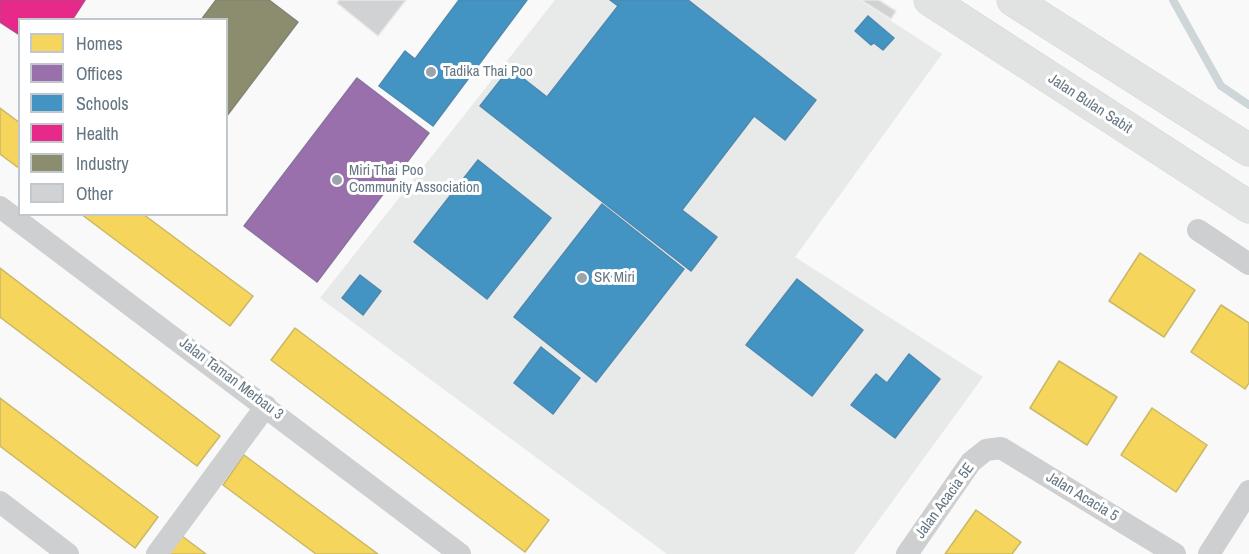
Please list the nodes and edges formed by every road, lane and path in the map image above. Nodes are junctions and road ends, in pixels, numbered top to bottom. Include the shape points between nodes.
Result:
1 (930, 0) edge
2 (1013, 0) edge
3 (1249, 150) edge
4 (0, 207) edge
5 (1249, 207) edge
6 (1198, 230) dead end
7 (1249, 264) edge
8 (266, 405) junction
9 (986, 450) joint
10 (1249, 491) edge
11 (0, 502) edge
12 (68, 554) edge
13 (157, 554) edge
14 (460, 554) edge
15 (907, 554) edge
16 (1175, 554) edge
17 (1209, 554) edge

1 - 5 main road, Jalan Bulan Sabit
2 - 3 main road
4 - 8 street, Jalan Taman Merbau 3
6 - 7 street
8 - 13 street
8 - 14 street, Jalan Taman Merbau 3
9 - 15 street, Jalan Acacia 5E via 971,462
9 - 16 street, Jalan Acacia 5 via 1001,448
10 - 17 street
11 - 12 street

